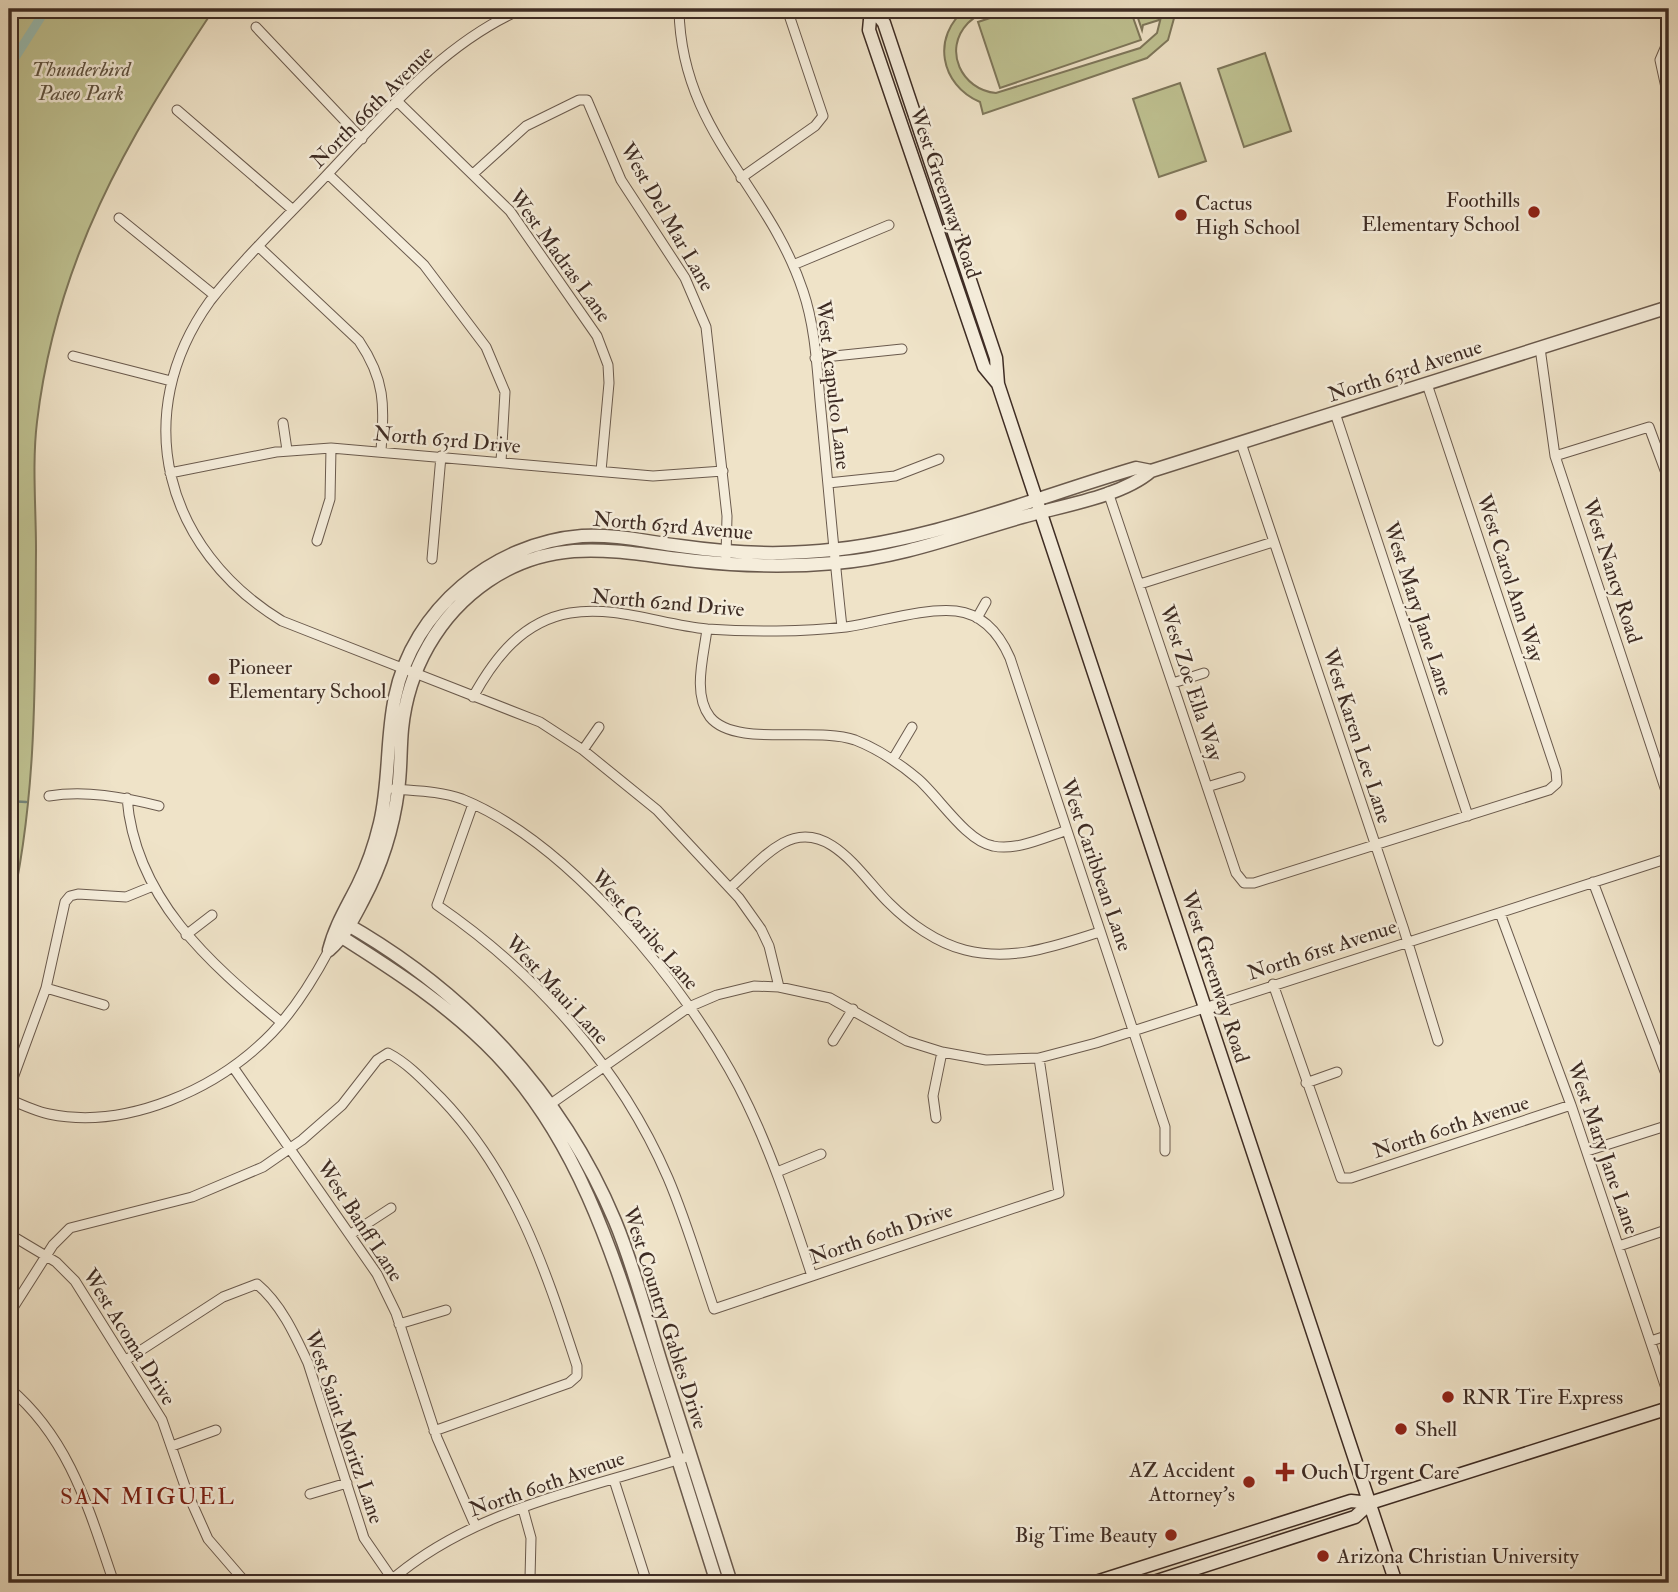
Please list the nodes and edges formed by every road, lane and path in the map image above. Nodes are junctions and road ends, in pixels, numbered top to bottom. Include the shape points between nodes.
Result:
1 (522, 9) edge
2 (680, 9) edge
3 (787, 9) edge
4 (872, 9) edge
5 (256, 27) dead end
6 (1669, 38) edge
7 (397, 101) junction
8 (1669, 101) edge
9 (177, 110) dead end
10 (362, 139) junction
11 (328, 174) junction
12 (473, 174) junction
13 (741, 178) junction
14 (923, 189) junction
15 (939, 190) junction
16 (293, 210) junction
17 (119, 218) dead end
18 (889, 225) dead end
19 (258, 246) junction
20 (793, 265) junction
21 (214, 295) junction
22 (1669, 307) edge
23 (1539, 348) junction
24 (902, 349) dead end
25 (73, 356) dead end
26 (815, 358) junction
27 (171, 381) junction
28 (998, 384) junction
29 (1427, 384) junction
30 (1335, 413) junction
31 (283, 422) dead end
32 (1241, 443) junction
33 (331, 447) junction
34 (287, 450) junction
35 (381, 451) junction
36 (441, 456) junction
37 (1555, 456) junction
38 (939, 459) dead end
39 (502, 462) junction
40 (601, 471) junction
41 (723, 471) junction
42 (1152, 471) junction
43 (170, 473) junction
44 (1669, 481) edge
45 (828, 483) junction
46 (1108, 492) junction
47 (1036, 500) junction
48 (1041, 513) junction
49 (317, 541) dead end
50 (1273, 542) junction
51 (725, 557) junction
52 (834, 557) junction
53 (432, 559) dead end
54 (1140, 584) junction
55 (986, 602) dead end
56 (977, 618) junction
57 (842, 627) junction
58 (707, 628) junction
59 (409, 671) junction
60 (1204, 673) dead end
61 (1173, 683) junction
62 (473, 696) junction
63 (599, 727) dead end
64 (912, 727) dead end
65 (583, 750) junction
66 (893, 759) junction
67 (1240, 777) dead end
68 (1207, 787) junction
69 (392, 788) junction
70 (49, 796) dead end
71 (127, 798) junction
72 (1669, 800) edge
73 (473, 804) junction
74 (159, 806) dead end
75 (1468, 816) junction
76 (1065, 831) junction
77 (1374, 844) junction
78 (1669, 858) edge
79 (1593, 882) junction
80 (153, 886) junction
81 (730, 888) junction
82 (1500, 913) junction
83 (212, 915) dead end
84 (341, 929) junction
85 (1100, 932) junction
86 (186, 935) junction
87 (1407, 941) junction
88 (329, 950) joint
89 (1273, 984) junction
90 (779, 987) junction
91 (46, 988) junction
92 (104, 1005) dead end
93 (1205, 1006) junction
94 (689, 1007) junction
95 (853, 1009) junction
96 (281, 1023) junction
97 (1133, 1029) junction
98 (833, 1041) dead end
99 (1438, 1041) dead end
100 (942, 1052) junction
101 (1039, 1058) junction
102 (605, 1066) junction
103 (233, 1067) junction
104 (1338, 1072) dead end
105 (1669, 1082) edge
106 (1306, 1083) junction
107 (9, 1089) edge
108 (9, 1099) edge
109 (1572, 1105) junction
110 (546, 1108) junction
111 (936, 1118) dead end
112 (1669, 1125) edge
113 (291, 1149) junction
114 (1165, 1151) dead end
115 (1587, 1151) junction
116 (821, 1154) dead end
117 (777, 1172) junction
118 (391, 1208) dead end
119 (1669, 1230) edge
120 (9, 1234) edge
121 (351, 1234) junction
122 (1619, 1246) junction
123 (46, 1256) junction
124 (812, 1276) junction
125 (714, 1309) joint
126 (446, 1310) dead end
127 (9, 1314) edge
128 (399, 1324) junction
129 (1669, 1335) edge
130 (1651, 1341) junction
131 (126, 1360) junction
132 (9, 1388) edge
133 (1669, 1396) edge
134 (1669, 1408) edge
135 (216, 1430) dead end
136 (434, 1431) junction
137 (172, 1446) junction
138 (684, 1458) junction
139 (614, 1480) junction
140 (347, 1483) junction
141 (310, 1494) dead end
142 (1370, 1503) junction
143 (523, 1508) junction
144 (475, 1525) junction
145 (1269, 1527) junction
146 (1275, 1544) junction
147 (1201, 1549) junction
148 (1207, 1566) junction
149 (530, 1577) dead end
150 (391, 1582) edge
151 (114, 1583) edge
152 (246, 1583) edge
153 (647, 1583) edge
154 (717, 1583) edge
155 (731, 1583) edge
156 (1093, 1583) edge
157 (1151, 1583) edge
158 (1396, 1583) edge

1 - 7 street, North 66th Avenue via 490,23
2 - 13 street, West Acapulco Lane via 693,90 715,138
3 - 13 street via 823,116 816,126
4 - 14 main road, West Greenway Road via 869,30
4 - 15 main road, West Greenway Road via 884,23
5 - 10 street
6 - 8 street via 1660,60
7 - 10 street, North 66th Avenue
7 - 12 street, West Madras Lane
9 - 16 street
10 - 11 street, North 66th Avenue
11 - 16 street, North 66th Avenue
11 - 39 street via 424,265 486,347 505,392
12 - 40 street, West Madras Lane via 522,226 597,336 609,383
12 - 41 street, West Del Mar Lane via 526,126 587,100 621,180 699,306 711,353
13 - 20 street, West Acapulco Lane via 777,231
14 - 15 main road
14 - 28 main road, West Greenway Road via 984,367
15 - 28 main road, West Greenway Road via 996,358
16 - 19 street, North 66th Avenue
17 - 21 street
18 - 20 street
19 - 21 street, North 66th Avenue
19 - 35 street via 359,341 372,360 383,396
20 - 26 street, West Acapulco Lane via 808,307
21 - 27 street, North 66th Avenue via 187,335
22 - 23 main road, North 63rd Avenue
23 - 29 main road, North 63rd Avenue
23 - 37 street, West Nancy Road
24 - 26 street
25 - 27 street
26 - 45 street, West Acapulco Lane
27 - 43 street, North 66th Avenue via 166,427
28 - 47 main road, West Greenway Road
29 - 30 main road, North 63rd Avenue
29 - 75 street, West Carol Ann Way via 1556,771 1557,783 1549,790
30 - 32 main road, North 63rd Avenue
30 - 75 street, West Mary Jane Lane
31 - 34 street
32 - 42 main road, North 63rd Avenue
32 - 50 street, West Karen Lee Lane
33 - 34 street, North 63rd Drive
33 - 35 street, North 63rd Drive
33 - 49 street via 330,499
34 - 43 street, North 63rd Drive
35 - 36 street, North 63rd Drive
36 - 39 street, North 63rd Drive
36 - 53 street
37 - 44 street via 1649,427
37 - 72 street, West Nancy Road
38 - 45 street via 895,476
39 - 40 street, North 63rd Drive
40 - 41 street, North 63rd Drive via 653,476
41 - 51 street, West Del Mar Lane
42 - 46 main road, North 63rd Avenue via 1140,481
42 - 47 main road, North 63rd Avenue via 1136,468
43 - 59 street, North 66th Avenue via 191,533 212,564 248,598 282,621
45 - 52 street, West Acapulco Lane
46 - 48 main road, North 63rd Avenue
46 - 54 street, West Zoe Ella Way
47 - 48 main road, West Greenway Road
47 - 52 main road, North 63rd Avenue
48 - 52 main road, North 63rd Avenue via 939,544
48 - 93 main road, West Greenway Road
50 - 54 street
50 - 77 street, West Karen Lee Lane
51 - 52 main road, North 63rd Avenue via 783,553
51 - 59 main road, North 63rd Avenue via 595,536 525,549 482,570 451,595 427,623
52 - 57 street, West Acapulco Lane
54 - 61 street, West Zoe Ella Way
55 - 56 street
56 - 57 street, North 62nd Drive via 958,611 936,611
56 - 76 street, West Caribbean Lane via 991,627 1010,658
57 - 58 street, North 62nd Drive
58 - 62 street, North 62nd Drive via 604,612 571,612 541,622 517,637 488,670
58 - 66 street via 701,693 711,718 725,729 757,735 848,738
59 - 62 street, North 66th Avenue
59 - 69 main road, North 63rd Avenue via 398,716
60 - 61 street
61 - 68 street, West Zoe Ella Way
62 - 65 street, North 66th Avenue via 540,722
63 - 65 street
64 - 66 street
65 - 81 street, North 66th Avenue via 657,810
66 - 76 street via 981,843 1005,847
67 - 68 street
68 - 77 street, West Zoe Ella Way via 1236,873 1244,883
69 - 73 street, West Caribe Lane via 442,793
69 - 84 main road, North 63rd Avenue
70 - 71 street
71 - 74 street
71 - 80 street via 135,838
73 - 94 street, West Caribe Lane via 570,873 654,960
73 - 102 street, West Maui Lane via 437,905 480,934 519,970
75 - 77 street
76 - 85 street, West Caribbean Lane
77 - 87 street, West Karen Lee Lane
78 - 79 street, North 61st Avenue
79 - 82 street, North 61st Avenue
79 - 105 street
80 - 86 street
80 - 91 street via 126,897 70,896
81 - 85 street via 784,843 808,838 837,847 890,904 925,932 963,950 1003,956 1026,953
81 - 90 street, North 66th Avenue via 761,929 775,960
82 - 87 street, North 61st Avenue
82 - 109 street, West Mary Jane Lane
83 - 86 street
84 - 88 main road, North 63rd Avenue
84 - 110 main road, West Country Gables Drive via 423,973 462,1006 503,1045
85 - 97 street, West Caribbean Lane
86 - 96 street via 225,976
87 - 89 street, North 61st Avenue
87 - 99 street, West Karen Lee Lane
88 - 96 street, North 63rd Avenue
89 - 93 street, North 61st Avenue
89 - 106 street
90 - 94 street, North 61st Avenue via 738,989
90 - 95 street, North 61st Avenue via 830,998
91 - 92 street
91 - 107 street
93 - 97 street, North 61st Avenue
93 - 142 main road, West Greenway Road
94 - 102 street, North 61st Avenue
94 - 117 street, West Caribe Lane via 738,1086
95 - 98 street
95 - 100 street, North 61st Avenue via 906,1041
96 - 103 street, North 63rd Avenue
97 - 101 street, North 61st Avenue
97 - 114 street, West Caribbean Lane via 1165,1127
100 - 101 street, North 61st Avenue via 986,1060
100 - 111 street via 933,1096
101 - 124 street, North 60th Drive via 1059,1193
102 - 110 street, North 61st Avenue
102 - 125 street, West Maui Lane via 667,1175
103 - 108 street, North 63rd Avenue via 183,1094 125,1112 56,1115
103 - 113 street, West Banff Lane
104 - 106 street
106 - 109 street, North 60th Avenue via 1340,1178
109 - 115 street, West Mary Jane Lane
110 - 138 main road, West Country Gables Drive via 581,1151 615,1223
112 - 115 street
113 - 121 street, West Banff Lane
113 - 123 street via 263,1167 192,1198 70,1228
113 - 136 street via 342,1105 377,1060 388,1053 449,1106 507,1186 542,1261 577,1377
115 - 122 street, West Mary Jane Lane
116 - 117 street
117 - 124 street, West Caribe Lane
118 - 121 street
119 - 122 street
120 - 123 street, West Acoma Drive
121 - 128 street, West Banff Lane via 377,1274
122 - 130 street, West Mary Jane Lane
123 - 127 street
123 - 131 street, West Acoma Drive via 75,1282
124 - 125 street, North 60th Drive
126 - 128 street
128 - 136 street, West Banff Lane
129 - 130 street
130 - 133 street, West Mary Jane Lane
131 - 137 street, West Acoma Drive
131 - 140 street, West Saint Moritz Lane via 223,1297 257,1284 297,1338
132 - 151 street via 33,1409 64,1452 88,1505
134 - 142 main road
135 - 137 street
136 - 144 street, West Banff Lane
137 - 152 street, West Acoma Drive via 208,1539
138 - 139 street, North 60th Avenue
138 - 154 main road, West Country Gables Drive
138 - 155 main road, West Country Gables Drive
139 - 143 street, North 60th Avenue
139 - 153 street
140 - 141 street
140 - 150 street, West Saint Moritz Lane via 364,1538
142 - 145 main road via 1351,1501
142 - 146 main road via 1355,1517
142 - 158 main road, West Greenway Road
143 - 144 street, North 60th Avenue
143 - 149 street via 531,1538
144 - 150 street, North 60th Avenue via 427,1553
145 - 146 main road
145 - 147 main road
146 - 148 main road
147 - 148 main road
147 - 156 main road
148 - 157 main road

